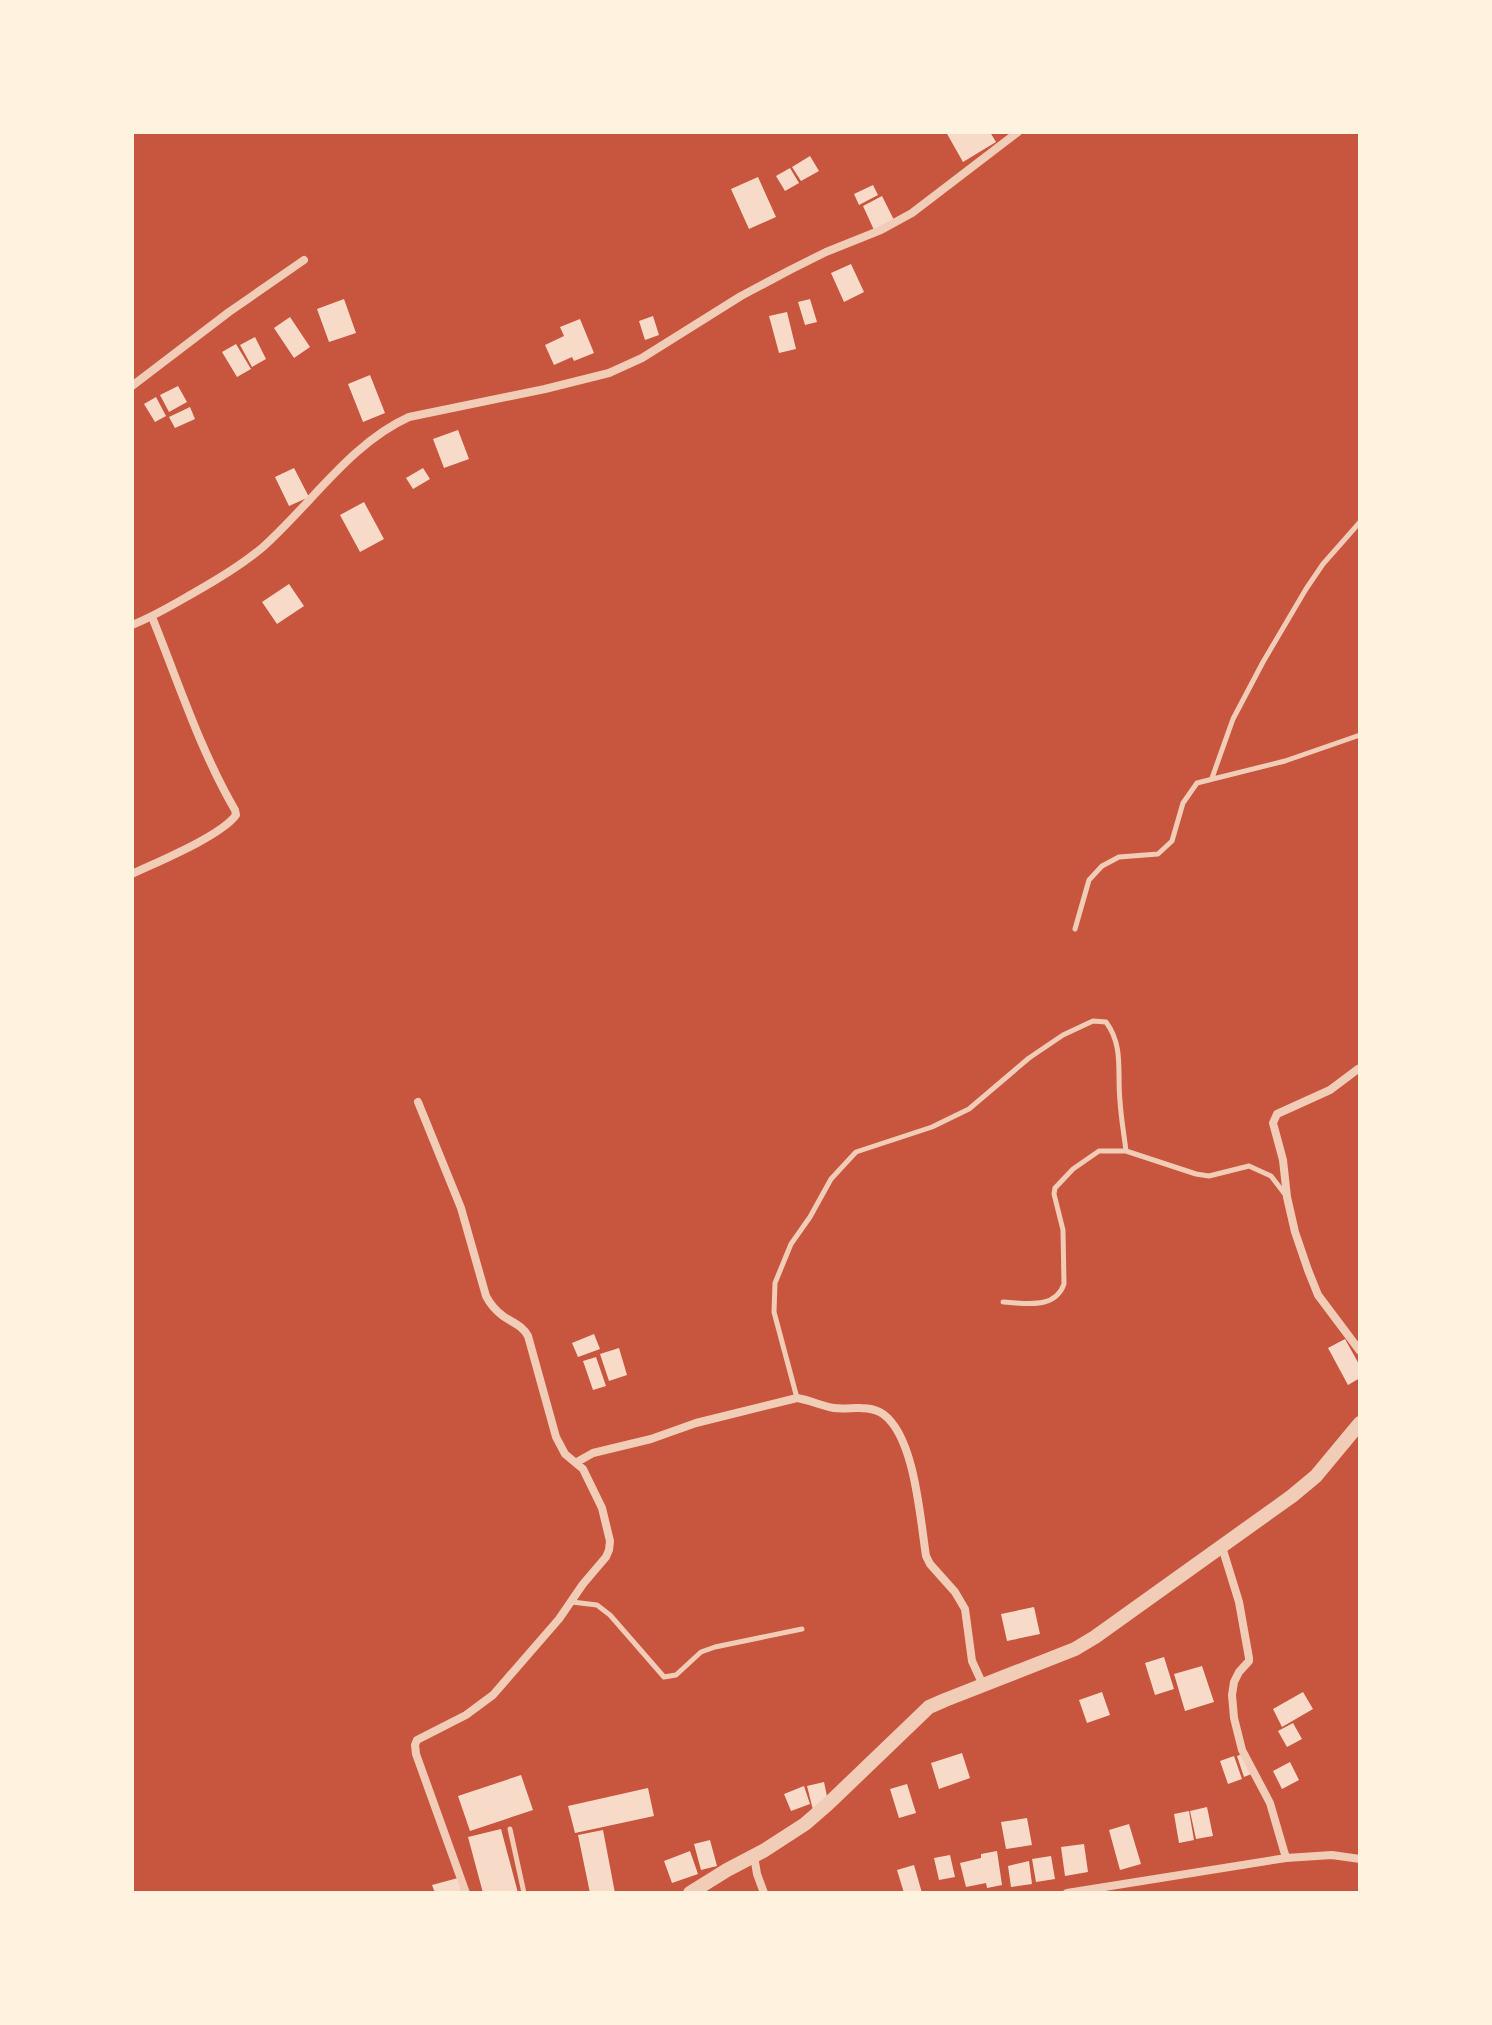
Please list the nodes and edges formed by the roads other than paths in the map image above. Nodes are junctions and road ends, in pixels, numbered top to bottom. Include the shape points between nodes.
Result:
1 (1018, 132) edge
2 (304, 260) dead end
3 (132, 386) edge
4 (1360, 522) edge
5 (152, 617) junction
6 (132, 625) edge
7 (1360, 735) edge
8 (1211, 779) junction
9 (132, 874) edge
10 (1075, 929) dead end
11 (1358, 1069) edge
12 (418, 1102) dead end
13 (1126, 1151) junction
14 (1287, 1197) junction
15 (1003, 1302) dead end
16 (1360, 1351) edge
17 (797, 1398) junction
18 (1360, 1423) edge
19 (577, 1462) junction
20 (1222, 1547) junction
21 (572, 1602) junction
22 (802, 1629) dead end
23 (983, 1685) junction
24 (510, 1829) dead end
25 (754, 1856) junction
26 (1286, 1858) junction
27 (1360, 1859) edge
28 (1083, 1892) edge
29 (466, 1893) edge
30 (524, 1893) edge
31 (690, 1893) edge
32 (764, 1893) edge
33 (1067, 1893) edge

1 - 5 street via 912,213 741,296 642,358 609,373 409,417 390,426 362,447 264,546
2 - 3 street
4 - 8 lane via 1323,564 1263,662 1233,719
5 - 6 street
5 - 9 street via 236,815 207,837
7 - 8 lane
8 - 10 lane via 1197,783 1183,803 1172,841 1158,854 1119,857 1089,880
11 - 14 street via 1274,1119
12 - 19 street via 461,1208 486,1296 501,1315 524,1328 556,1437 565,1454
13 - 14 lane via 1209,1176 1249,1166 1271,1176
13 - 15 lane via 1099,1151 1055,1188 1063,1230 1062,1291 1036,1304
13 - 17 lane via 1114,1033 1106,1022 1093,1021 1029,1058 969,1109 856,1152 831,1179 791,1244 775,1283 774,1312
14 - 16 street via 1318,1295
17 - 19 street via 696,1423
17 - 23 street via 833,1408 873,1409 897,1429 913,1475 926,1556 965,1609 972,1661
18 - 20 street via 1316,1476
19 - 21 street via 602,1508 610,1541 606,1557
20 - 23 street via 1075,1649
20 - 26 street via 1249,1658 1234,1682 1234,1718 1242,1750 1270,1803
21 - 22 lane via 597,1605 610,1615 664,1677 676,1675 701,1652 715,1647
21 - 29 street via 493,1695 415,1745
23 - 25 street via 929,1707 828,1804
24 - 30 lane
25 - 31 street
25 - 32 street
26 - 27 street
26 - 28 street
28 - 33 street

